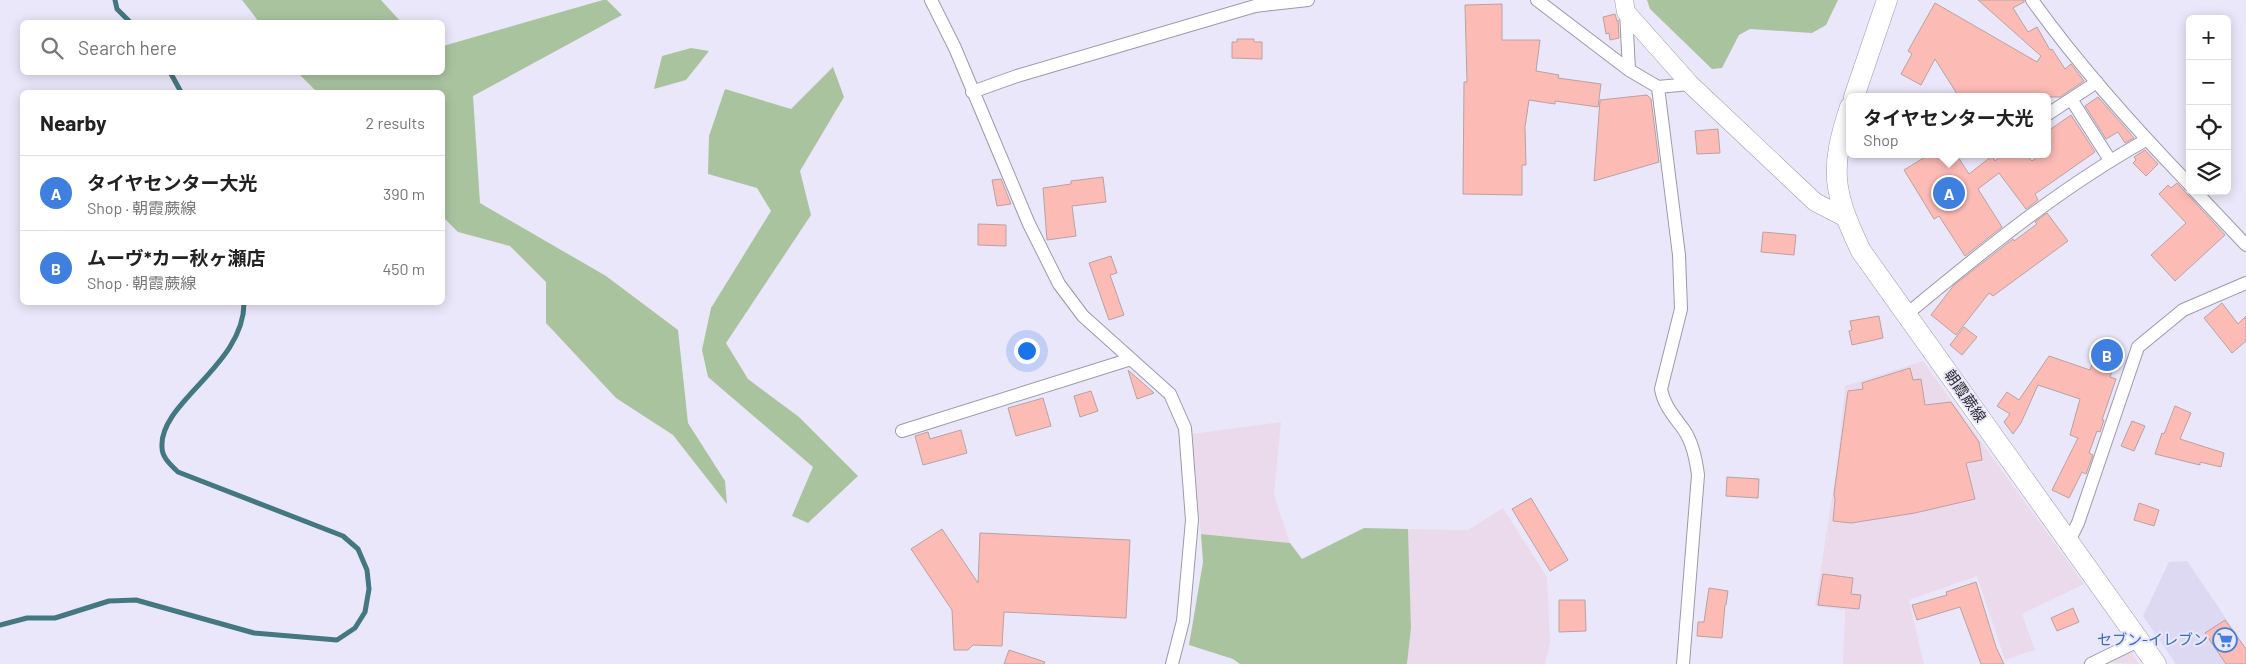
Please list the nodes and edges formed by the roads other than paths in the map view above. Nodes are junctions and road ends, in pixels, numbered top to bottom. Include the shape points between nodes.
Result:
1 (931, 0) edge
2 (1308, 0) edge
3 (1537, 0) edge
4 (1887, 0) edge
5 (2032, 0) edge
6 (1625, 6) edge
7 (1629, 70) junction
8 (2097, 82) junction
9 (1690, 84) junction
10 (1658, 87) junction
11 (972, 92) junction
12 (1855, 93) edge
13 (2071, 99) junction
14 (2051, 112) edge
15 (1846, 118) edge
16 (2146, 140) junction
17 (2110, 160) junction
18 (2186, 181) edge
19 (2199, 195) edge
20 (1844, 217) junction
21 (2246, 245) edge
22 (2246, 283) edge
23 (1907, 314) junction
24 (1131, 359) junction
25 (902, 431) dead end
26 (2069, 541) junction
27 (2140, 640) junction
28 (1172, 664) edge
29 (1683, 664) edge
30 (2091, 664) edge
31 (2156, 664) edge

1 - 11 street
2 - 11 street via 1255,6
3 - 7 street
4 - 12 main road
5 - 8 street
6 - 7 street
6 - 9 street
7 - 10 street
8 - 13 street
8 - 16 street
9 - 10 street
9 - 20 street via 1814,202
10 - 29 street via 1679,255 1680,309 1660,389 1663,402 1685,431 1695,453 1698,475
11 - 24 street via 1059,284 1083,316
13 - 14 street
13 - 17 street
15 - 20 main road, 朝霞蕨線 via 1836,162
16 - 17 street
16 - 18 street
17 - 23 street via 1980,254
19 - 21 street
20 - 23 main road, 朝霞蕨線 via 1861,251
22 - 26 street via 2183,310 2138,347 2078,524
23 - 26 main road, 朝霞蕨線
24 - 25 street
24 - 28 street via 1170,394 1185,428 1192,520 1183,621
26 - 27 main road, 朝霞蕨線
27 - 30 street
27 - 31 main road, 朝霞蕨線

